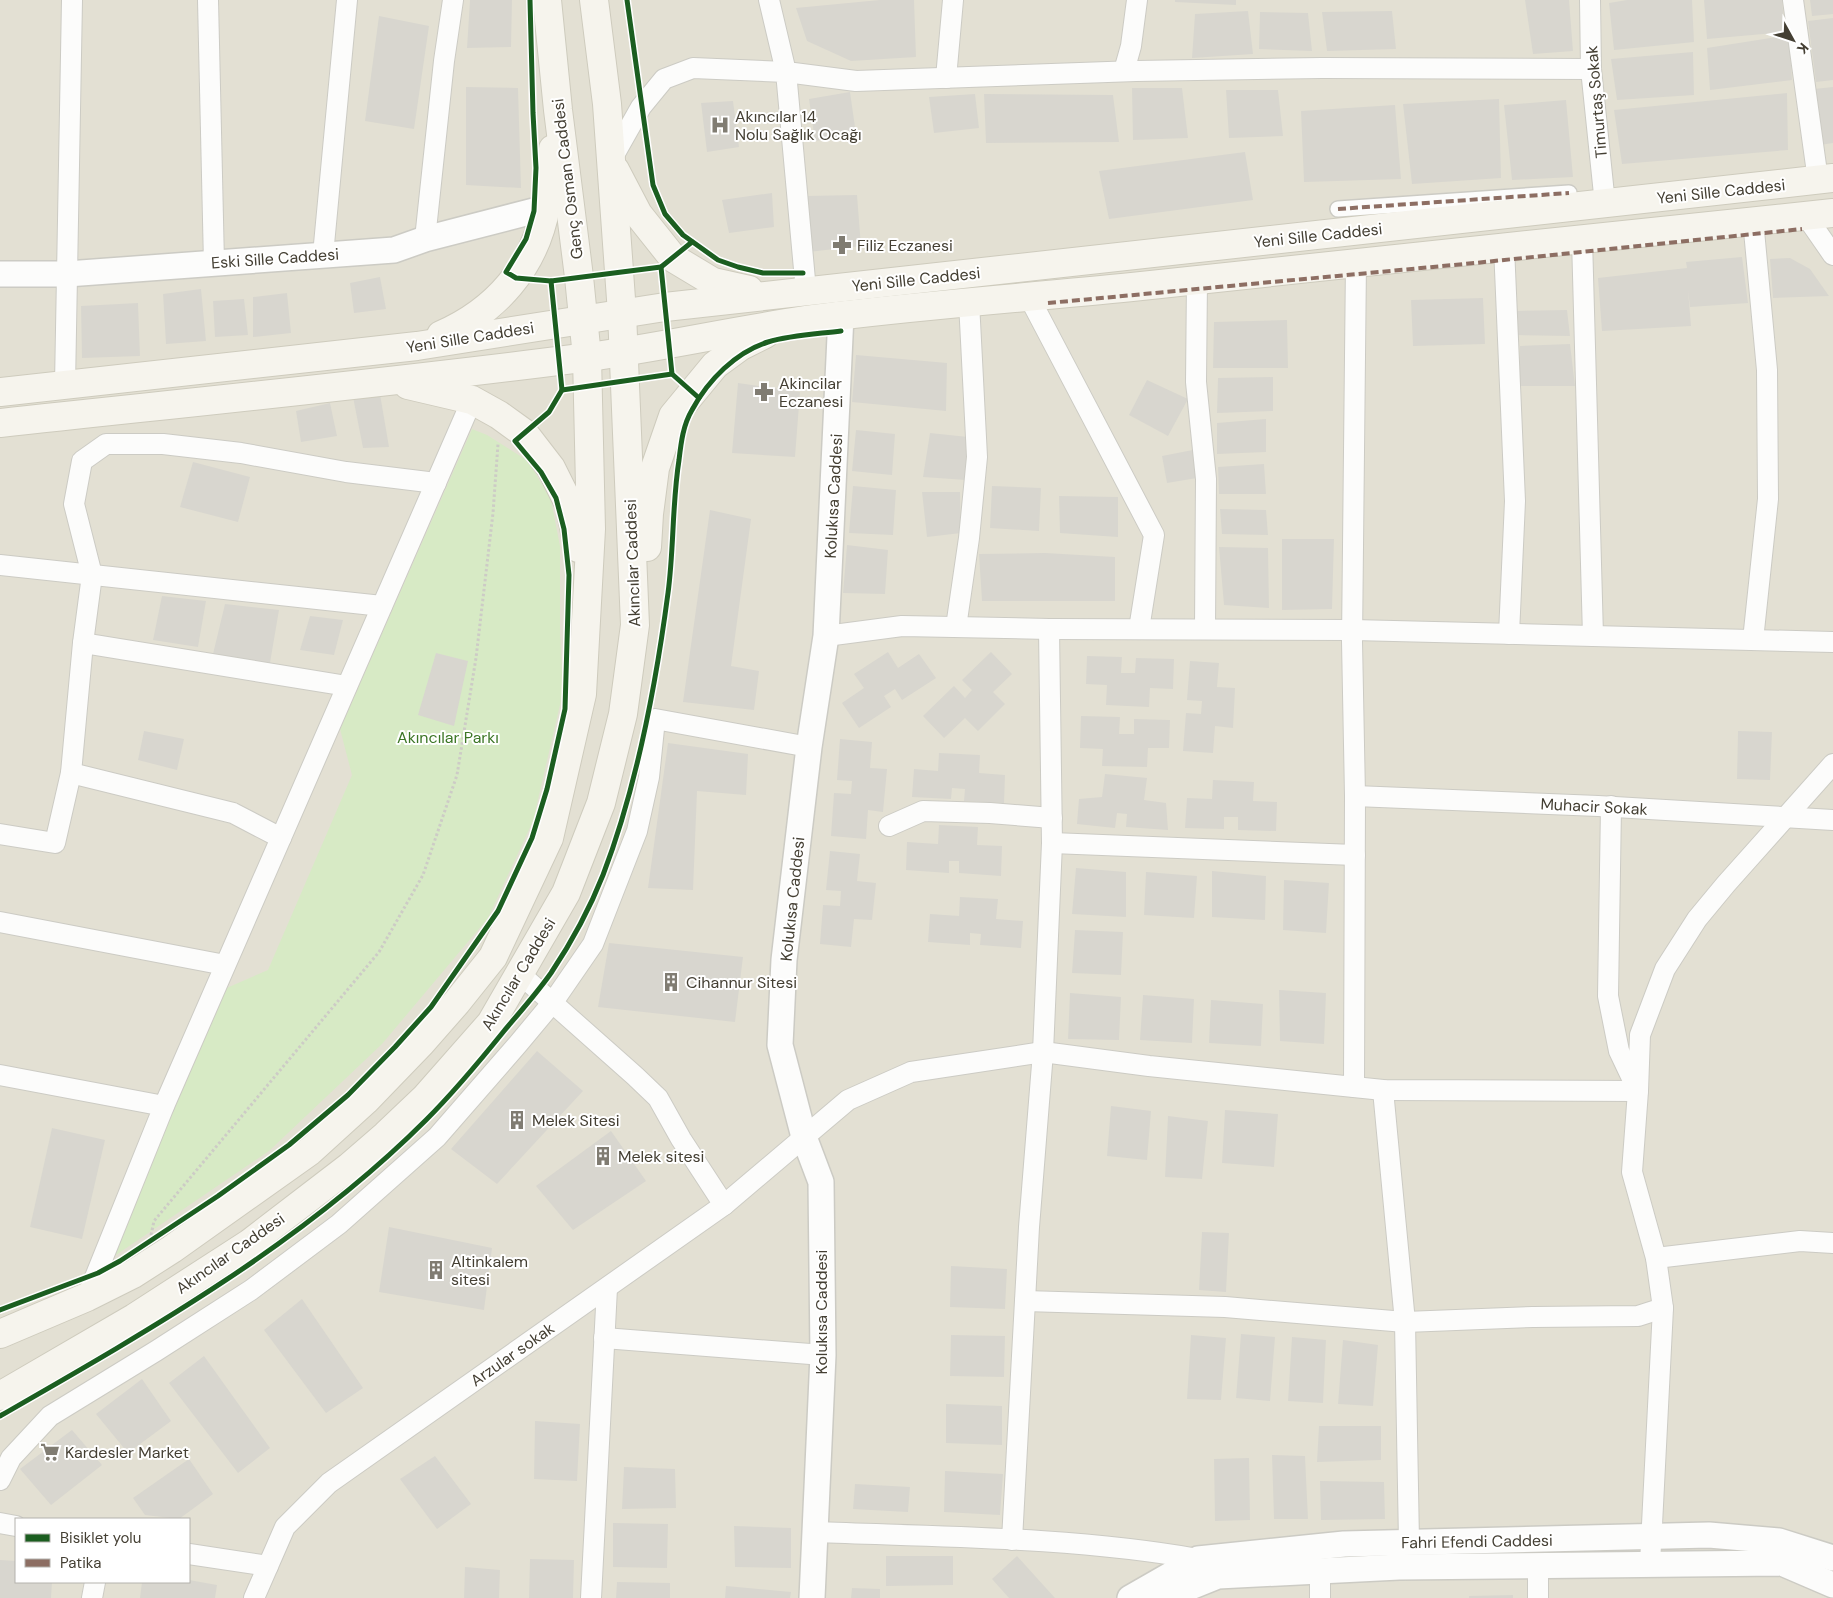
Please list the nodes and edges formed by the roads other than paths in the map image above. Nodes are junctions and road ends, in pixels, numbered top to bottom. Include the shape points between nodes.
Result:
1 (72, 0) edge
2 (208, 0) edge
3 (347, 0) edge
4 (453, 0) edge
5 (547, 0) edge
6 (594, 0) edge
7 (770, 0) edge
8 (953, 0) edge
9 (1137, 0) edge
10 (1590, 0) edge
11 (1792, 0) edge
12 (1591, 69) junction
13 (1124, 71) junction
14 (786, 72) junction
15 (946, 78) junction
16 (558, 110) junction
17 (610, 162) junction
18 (1825, 179) edge
19 (1569, 193) dead end
20 (1605, 204) junction
21 (545, 208) junction
22 (1338, 209) dead end
23 (1833, 213) edge
24 (1753, 220) junction
25 (1804, 222) junction
26 (1582, 239) junction
27 (425, 240) junction
28 (1504, 247) junction
29 (323, 255) junction
30 (1833, 255) edge
31 (1356, 262) junction
32 (214, 263) junction
33 (0, 274) edge
34 (67, 274) junction
35 (1197, 286) junction
36 (806, 291) junction
37 (773, 295) junction
38 (1038, 300) junction
39 (970, 302) junction
40 (622, 313) junction
41 (842, 315) junction
42 (583, 319) junction
43 (789, 322) junction
44 (417, 346) junction
45 (623, 352) junction
46 (587, 357) junction
47 (390, 381) junction
48 (65, 385) junction
49 (0, 392) edge
50 (472, 400) junction
51 (0, 423) edge
52 (436, 483) junction
53 (0, 565) edge
54 (92, 575) junction
55 (588, 597) junction
56 (382, 606) junction
57 (635, 625) junction
58 (956, 627) junction
59 (1049, 629) junction
60 (1139, 629) junction
61 (1205, 629) junction
62 (1353, 630) junction
63 (1509, 634) junction
64 (826, 636) junction
65 (1593, 636) junction
66 (1753, 640) junction
67 (1833, 642) edge
68 (83, 643) junction
69 (347, 686) junction
70 (809, 747) junction
71 (1833, 764) edge
72 (71, 773) junction
73 (1355, 796) junction
74 (1610, 806) junction
75 (1785, 817) junction
76 (1052, 818) junction
77 (1833, 820) edge
78 (889, 826) dead end
79 (0, 834) edge
80 (281, 838) junction
81 (1052, 844) junction
82 (1355, 855) junction
83 (0, 922) edge
84 (225, 965) junction
85 (520, 974) junction
86 (553, 1002) junction
87 (1043, 1052) junction
88 (0, 1076) edge
89 (1354, 1086) junction
90 (1383, 1090) junction
91 (1638, 1091) junction
92 (164, 1106) junction
93 (804, 1137) junction
94 (724, 1205) junction
95 (1833, 1243) edge
96 (1656, 1258) junction
97 (607, 1288) junction
98 (87, 1297) junction
99 (1025, 1301) junction
100 (1663, 1308) junction
101 (1405, 1322) junction
102 (0, 1334) edge
103 (604, 1338) junction
104 (822, 1355) junction
105 (0, 1396) edge
106 (0, 1480) edge
107 (0, 1523) edge
108 (15, 1526) edge
109 (816, 1532) junction
110 (1652, 1536) junction
111 (1012, 1540) junction
112 (1409, 1542) junction
113 (190, 1554) edge
114 (1833, 1558) edge
115 (1198, 1559) junction
116 (1650, 1564) junction
117 (1538, 1565) junction
118 (268, 1566) junction
119 (1320, 1571) junction
120 (95, 1583) edge
121 (1833, 1585) edge
122 (92, 1598) edge
123 (254, 1598) edge
124 (591, 1598) edge
125 (812, 1598) edge
126 (1130, 1598) edge
127 (1163, 1598) edge
128 (1320, 1598) edge
129 (1538, 1598) edge

1 - 34 street
2 - 32 street
3 - 29 street
4 - 27 street
5 - 16 main road, Genç Osman Caddesi
6 - 17 main road via 607,104
7 - 14 street
8 - 15 street
9 - 13 street
10 - 12 street, Timurtaş Sokak
11 - 18 street
12 - 13 street
12 - 20 street, Timurtaş Sokak
13 - 15 street
14 - 15 street via 856,81
14 - 17 street via 693,68 664,79 641,107
14 - 36 street
16 - 21 main road
16 - 42 main road, Genç Osman Caddesi
17 - 37 main road via 638,214 673,258 713,282
17 - 40 main road
18 - 20 main road, Yeni Sille Caddesi
19 - 22 street
20 - 36 main road, Yeni Sille Caddesi
21 - 27 street, Eski Sille Caddesi
21 - 44 main road via 535,242 516,278 460,327
23 - 25 main road, Yeni Sille Caddesi
24 - 25 main road, Yeni Sille Caddesi
24 - 26 main road, Yeni Sille Caddesi
24 - 66 street via 1767,370 1768,499
25 - 30 street
25 - 35 street via 1475,263
26 - 28 main road, Yeni Sille Caddesi
26 - 65 street
27 - 29 street, Eski Sille Caddesi via 394,250
28 - 31 main road, Yeni Sille Caddesi
28 - 63 street via 1515,501
29 - 32 street, Eski Sille Caddesi
31 - 35 main road, Yeni Sille Caddesi
31 - 62 street
32 - 34 street, Eski Sille Caddesi
33 - 34 street, Eski Sille Caddesi
34 - 48 street
35 - 38 main road, Yeni Sille Caddesi
35 - 61 street via 1196,382 1206,479
36 - 37 main road, Yeni Sille Caddesi
37 - 40 main road, Yeni Sille Caddesi
38 - 39 main road, Yeni Sille Caddesi
38 - 60 street via 1154,535
39 - 41 main road, Yeni Sille Caddesi
39 - 58 street via 977,458
40 - 42 main road, Yeni Sille Caddesi
40 - 45 main road
41 - 43 main road, Yeni Sille Caddesi
41 - 64 street, Kolukısa Caddesi
42 - 44 main road, Yeni Sille Caddesi
42 - 46 main road, Genç Osman Caddesi
43 - 45 main road, Yeni Sille Caddesi
43 - 57 main road via 741,346 715,365 673,416 655,468 645,588
44 - 48 main road, Yeni Sille Caddesi
45 - 46 main road, Yeni Sille Caddesi
45 - 57 main road, Akıncılar Caddesi
46 - 47 main road, Yeni Sille Caddesi
46 - 55 main road, Akıncılar Caddesi
47 - 50 main road
47 - 51 main road, Yeni Sille Caddesi
48 - 49 main road, Yeni Sille Caddesi
50 - 52 street
50 - 55 main road via 524,433 551,468 570,506
52 - 54 street via 346,472 241,453 163,444 106,444 82,461 74,504
52 - 56 street
53 - 54 street
54 - 56 street
54 - 68 street
55 - 98 main road, Akıncılar Caddesi via 582,694 549,838 493,957 421,1043 365,1101 310,1151 172,1249 133,1274
56 - 69 street
57 - 85 main road, Akıncılar Caddesi via 622,714 600,803 566,892
58 - 59 street
58 - 64 street via 902,626
59 - 60 street
59 - 76 street
60 - 61 street
61 - 62 street
62 - 63 street
62 - 73 street
63 - 65 street
64 - 70 street, Kolukısa Caddesi
65 - 66 street
66 - 67 street
68 - 69 street
68 - 72 street
69 - 80 street
70 - 86 street via 655,719 649,777 637,831 593,944
70 - 93 street, Kolukısa Caddesi via 784,960 780,1045
71 - 75 street
72 - 79 street via 55,843
72 - 80 street via 232,813
73 - 74 street, Muhacir Sokak
73 - 82 street
74 - 75 street, Muhacir Sokak
74 - 91 street via 1608,996 1619,1051
75 - 77 street, Muhacir Sokak
75 - 91 street via 1697,919 1665,968 1640,1034
76 - 78 street via 924,811
76 - 81 street
80 - 84 street
81 - 82 street
81 - 87 street
82 - 89 street
83 - 84 street
84 - 92 street
85 - 86 street
85 - 105 main road, Akıncılar Caddesi via 491,1023 463,1056 405,1116 349,1166 250,1243 134,1318
86 - 94 street via 658,1098
86 - 106 street via 437,1137 339,1224 251,1290 50,1416 11,1458
87 - 89 street, Arzular sokak
87 - 93 street, Arzular sokak via 911,1072 848,1100
87 - 99 street
88 - 92 street
89 - 90 street, Arzular sokak
90 - 91 street, Arzular sokak
90 - 101 street
91 - 96 street via 1632,1172
92 - 98 street
93 - 94 street, Arzular sokak
93 - 104 street, Kolukısa Caddesi via 820,1182
94 - 97 street, Arzular sokak
95 - 96 street via 1800,1241
96 - 100 street
97 - 103 street
97 - 118 street, Arzular sokak via 329,1483 284,1527
98 - 102 main road, Akıncılar Caddesi
99 - 101 street via 1225,1307
99 - 111 street
100 - 101 street via 1638,1316
100 - 110 street
101 - 112 street
103 - 104 street
103 - 124 street
104 - 109 street, Kolukısa Caddesi
107 - 108 street
109 - 111 street
109 - 125 street, Kolukısa Caddesi
110 - 112 street, Fahri Efendi Caddesi
110 - 114 street, Fahri Efendi Caddesi via 1709,1535 1779,1541
110 - 116 street
111 - 115 street via 1146,1550
112 - 115 street, Fahri Efendi Caddesi via 1344,1544
113 - 118 street
115 - 126 street, Fahri Efendi Caddesi
116 - 117 street, Fahri Efendi Caddesi
116 - 121 street, Fahri Efendi Caddesi via 1782,1563
117 - 119 street, Fahri Efendi Caddesi
117 - 129 street
118 - 123 street, Arzular sokak
119 - 127 street, Fahri Efendi Caddesi via 1218,1576
119 - 128 street
120 - 122 street

